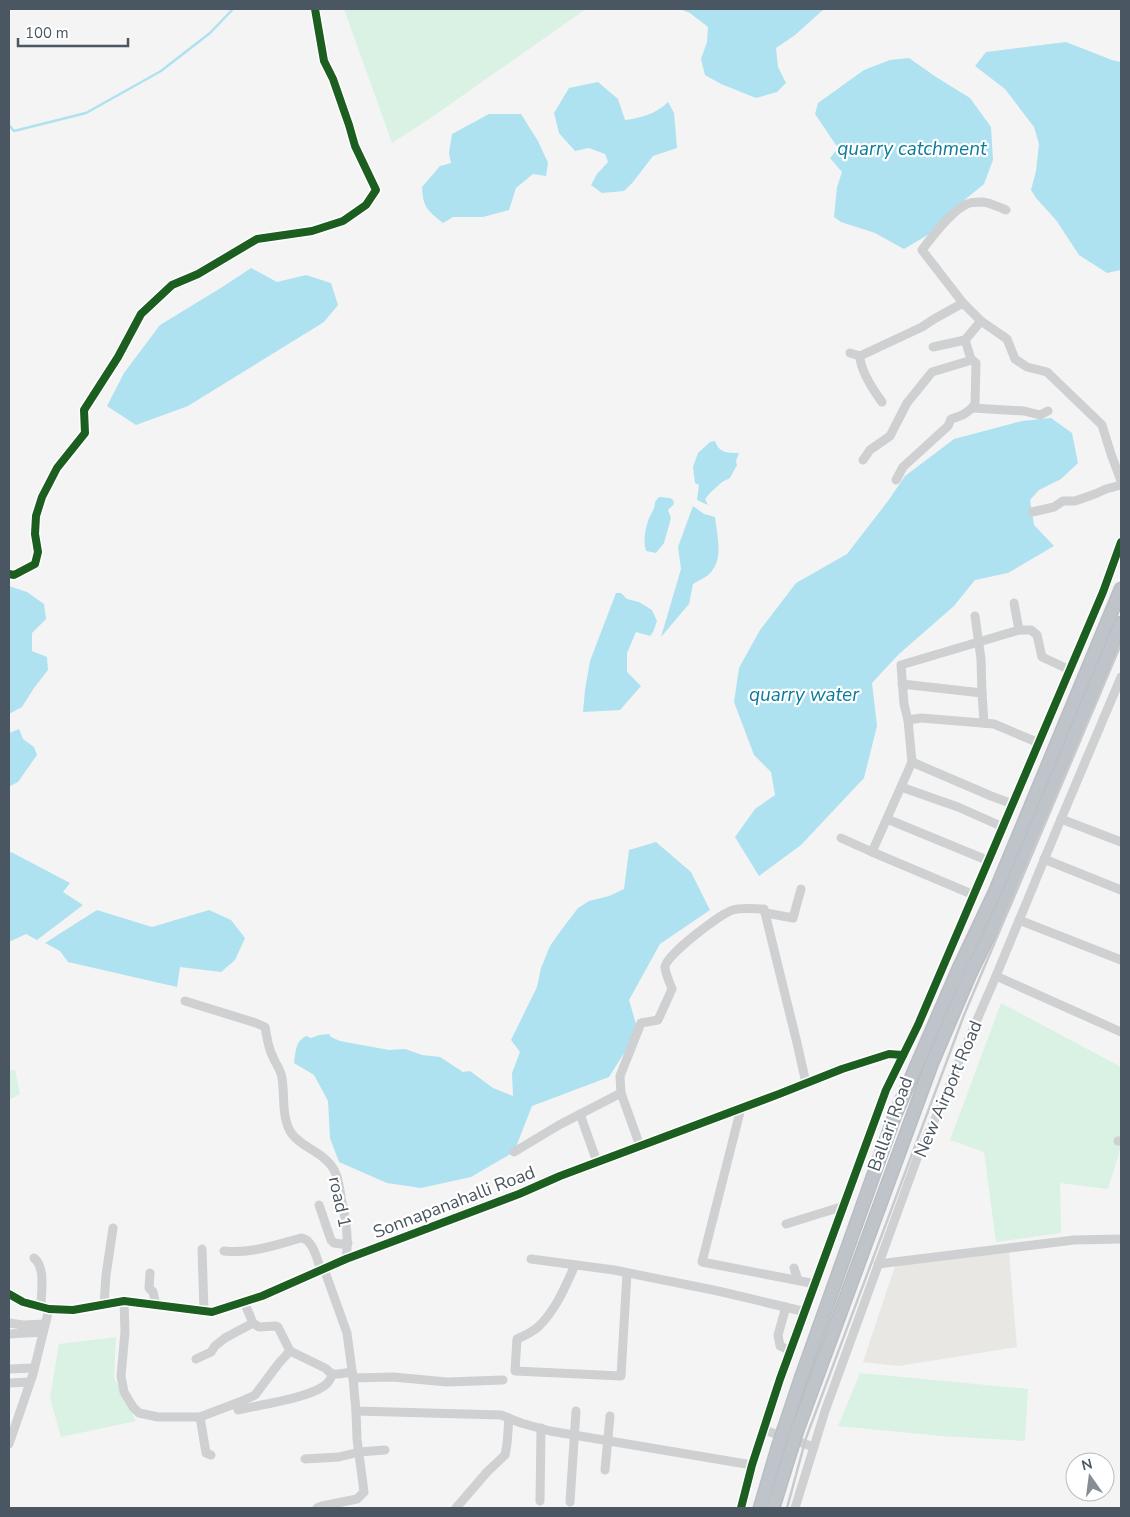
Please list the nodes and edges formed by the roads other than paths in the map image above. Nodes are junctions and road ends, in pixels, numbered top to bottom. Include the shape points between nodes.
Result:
1 (315, 9) edge
2 (1006, 210) dead end
3 (963, 303) junction
4 (981, 321) junction
5 (965, 340) junction
6 (933, 347) dead end
7 (850, 354) dead end
8 (860, 356) junction
9 (972, 360) junction
10 (882, 402) dead end
11 (973, 408) junction
12 (1048, 412) dead end
13 (863, 460) dead end
14 (896, 480) dead end
15 (1121, 481) edge
16 (1121, 485) edge
17 (1032, 512) dead end
18 (1121, 542) edge
19 (9, 574) edge
20 (1121, 589) edge
21 (1014, 603) dead end
22 (975, 616) dead end
23 (1121, 623) edge
24 (1019, 630) junction
25 (980, 642) junction
26 (1070, 670) junction
27 (1121, 678) edge
28 (902, 684) junction
29 (982, 693) junction
30 (908, 720) junction
31 (984, 723) junction
32 (1039, 742) junction
33 (912, 762) junction
34 (901, 787) junction
35 (1013, 804) junction
36 (887, 819) junction
37 (1061, 819) junction
38 (1003, 828) junction
39 (841, 838) dead end
40 (1121, 842) edge
41 (872, 852) junction
42 (1044, 859) junction
43 (989, 861) junction
44 (801, 889) dead end
45 (1121, 890) edge
46 (974, 895) junction
47 (766, 913) junction
48 (1019, 920) junction
49 (1121, 960) edge
50 (965, 971) junction
51 (996, 976) junction
52 (185, 1002) dead end
53 (1121, 1032) edge
54 (902, 1055) junction
55 (806, 1084) junction
56 (622, 1093) junction
57 (742, 1108) junction
58 (580, 1114) junction
59 (640, 1146) junction
60 (514, 1152) dead end
61 (598, 1162) junction
62 (319, 1205) dead end
63 (844, 1206) junction
64 (786, 1224) dead end
65 (114, 1228) dead end
66 (1121, 1239) edge
67 (348, 1243) junction
68 (202, 1249) dead end
69 (224, 1251) dead end
70 (34, 1258) dead end
71 (346, 1259) junction
72 (531, 1259) dead end
73 (878, 1264) junction
74 (575, 1265) junction
75 (794, 1268) dead end
76 (323, 1270) junction
77 (150, 1273) dead end
78 (627, 1273) junction
79 (798, 1280) junction
80 (816, 1284) junction
81 (9, 1294) edge
82 (124, 1301) junction
83 (244, 1302) junction
84 (156, 1304) junction
85 (104, 1305) junction
86 (786, 1307) junction
87 (45, 1308) junction
88 (204, 1311) junction
89 (806, 1312) junction
90 (9, 1323) edge
91 (253, 1323) junction
92 (44, 1328) junction
93 (9, 1334) edge
94 (290, 1351) junction
95 (791, 1351) junction
96 (196, 1359) dead end
97 (34, 1368) junction
98 (9, 1369) edge
99 (332, 1374) junction
100 (353, 1375) junction
101 (503, 1380) dead end
102 (30, 1382) junction
103 (9, 1383) edge
104 (238, 1410) dead end
105 (356, 1411) junction
106 (576, 1411) dead end
107 (610, 1416) dead end
108 (200, 1417) junction
109 (509, 1418) junction
110 (541, 1428) junction
111 (764, 1430) junction
112 (574, 1435) junction
113 (607, 1440) junction
114 (9, 1444) edge
115 (814, 1446) junction
116 (784, 1448) junction
117 (384, 1450) dead end
118 (359, 1452) junction
119 (211, 1455) dead end
120 (305, 1459) dead end
121 (752, 1465) junction
122 (605, 1470) dead end
123 (540, 1501) dead end
124 (570, 1502) dead end
125 (316, 1508) edge
126 (456, 1508) edge
127 (741, 1508) edge
128 (760, 1508) edge
129 (773, 1508) edge
130 (795, 1508) edge

1 - 19 street via 324,61 355,146 376,190 366,205 344,221 312,231 257,239 172,286 141,314 84,410 85,433 57,468 42,496 36,516 38,552 35,564 14,575
2 - 3 street via 989,203 967,204 933,235 922,250
3 - 4 street
3 - 8 street via 922,327
4 - 5 street
4 - 15 street via 1007,339 1015,359 1027,367 1047,372 1102,425
5 - 6 street
5 - 9 street
7 - 8 street
8 - 10 street via 862,368
9 - 11 street via 976,364
9 - 13 street via 932,372 907,403 890,436 870,450
11 - 12 street via 1040,415
11 - 14 street via 963,416 951,418 948,426 903,467
16 - 17 street
18 - 26 street
20 - 50 highway, Ballari Road
21 - 24 street
22 - 25 street
23 - 50 highway, Ballari Road via 1004,904
24 - 25 street
24 - 26 street via 1031,630 1037,635 1042,657
25 - 28 street via 902,665
25 - 29 street
26 - 32 street
27 - 37 street, New Airport Road
28 - 29 street
28 - 30 street
29 - 31 street
30 - 31 street via 921,718
30 - 33 street
31 - 32 street
32 - 35 street
33 - 34 street
33 - 35 street
34 - 36 street
34 - 38 street via 958,807
35 - 38 street
36 - 41 street
36 - 43 street
37 - 40 street
37 - 42 street, New Airport Road
38 - 43 street
39 - 41 street
41 - 46 street
42 - 45 street
42 - 48 street, New Airport Road
43 - 46 street
44 - 47 street via 793,918
46 - 54 street
47 - 55 street
47 - 56 street via 764,909 733,910 685,942 667,960 665,967 672,989 658,1020 641,1023 620,1076
48 - 49 street
48 - 51 street, New Airport Road
50 - 116 highway, Ballari Road, bridge
51 - 53 street
51 - 73 street, New Airport Road via 919,1153
52 - 67 street, road 1 via 265,1028 272,1056 282,1076 288,1127 298,1140 327,1160 335,1170
54 - 55 street, Sonnapanahalli Road via 888,1054
54 - 63 street
55 - 57 street, Sonnapanahalli Road
56 - 58 street
56 - 59 street
57 - 59 street, Sonnapanahalli Road
57 - 79 street via 702,1262
58 - 60 street
58 - 61 street
59 - 61 street, Sonnapanahalli Road
61 - 71 street, Sonnapanahalli Road
62 - 67 street via 334,1243
63 - 64 street
63 - 80 street
65 - 85 street
66 - 73 street via 1074,1240
67 - 71 street, road 1
68 - 88 street
69 - 76 street via 259,1250 305,1238
70 - 87 street via 42,1274
71 - 76 street, Sonnapanahalli Road
72 - 74 street
73 - 115 street, New Airport Road
74 - 78 street
74 - 78 street via 552,1311 537,1328 517,1339 515,1371 621,1376
75 - 79 street
76 - 83 street, Sonnapanahalli Road
76 - 100 street via 347,1333
77 - 84 street via 149,1288
78 - 86 street
79 - 80 street
80 - 89 street
81 - 87 street, Sonnapanahalli Road via 22,1302
82 - 84 street, Sonnapanahalli Road
82 - 85 street, Sonnapanahalli Road
82 - 108 street via 121,1376 124,1392 133,1407 140,1413 158,1417
83 - 88 street, Sonnapanahalli Road via 212,1312
83 - 91 street
84 - 88 street, Sonnapanahalli Road
85 - 87 street, Sonnapanahalli Road via 72,1310
86 - 89 street
86 - 95 street via 778,1335 780,1346
87 - 92 street
89 - 95 street
90 - 92 street
91 - 94 street via 259,1327 278,1327
91 - 96 street
92 - 93 street
92 - 97 street
94 - 99 street
94 - 108 street via 255,1395
95 - 111 street
97 - 98 street
97 - 102 street
99 - 100 street
99 - 104 street via 330,1381 316,1392
100 - 101 street via 447,1382
100 - 105 street
102 - 103 street
102 - 114 street
105 - 109 street via 501,1415
105 - 118 street
106 - 112 street
107 - 113 street
108 - 119 street via 206,1453
109 - 110 street
109 - 126 street via 504,1455
110 - 112 street
110 - 123 street
111 - 115 street
111 - 121 street
112 - 113 street
112 - 124 street
113 - 121 street
113 - 122 street
115 - 130 street, New Airport Road
116 - 128 highway, Ballari Road
116 - 129 highway, Ballari Road
117 - 118 street
118 - 120 street
118 - 125 street via 362,1496 358,1500
121 - 127 street

